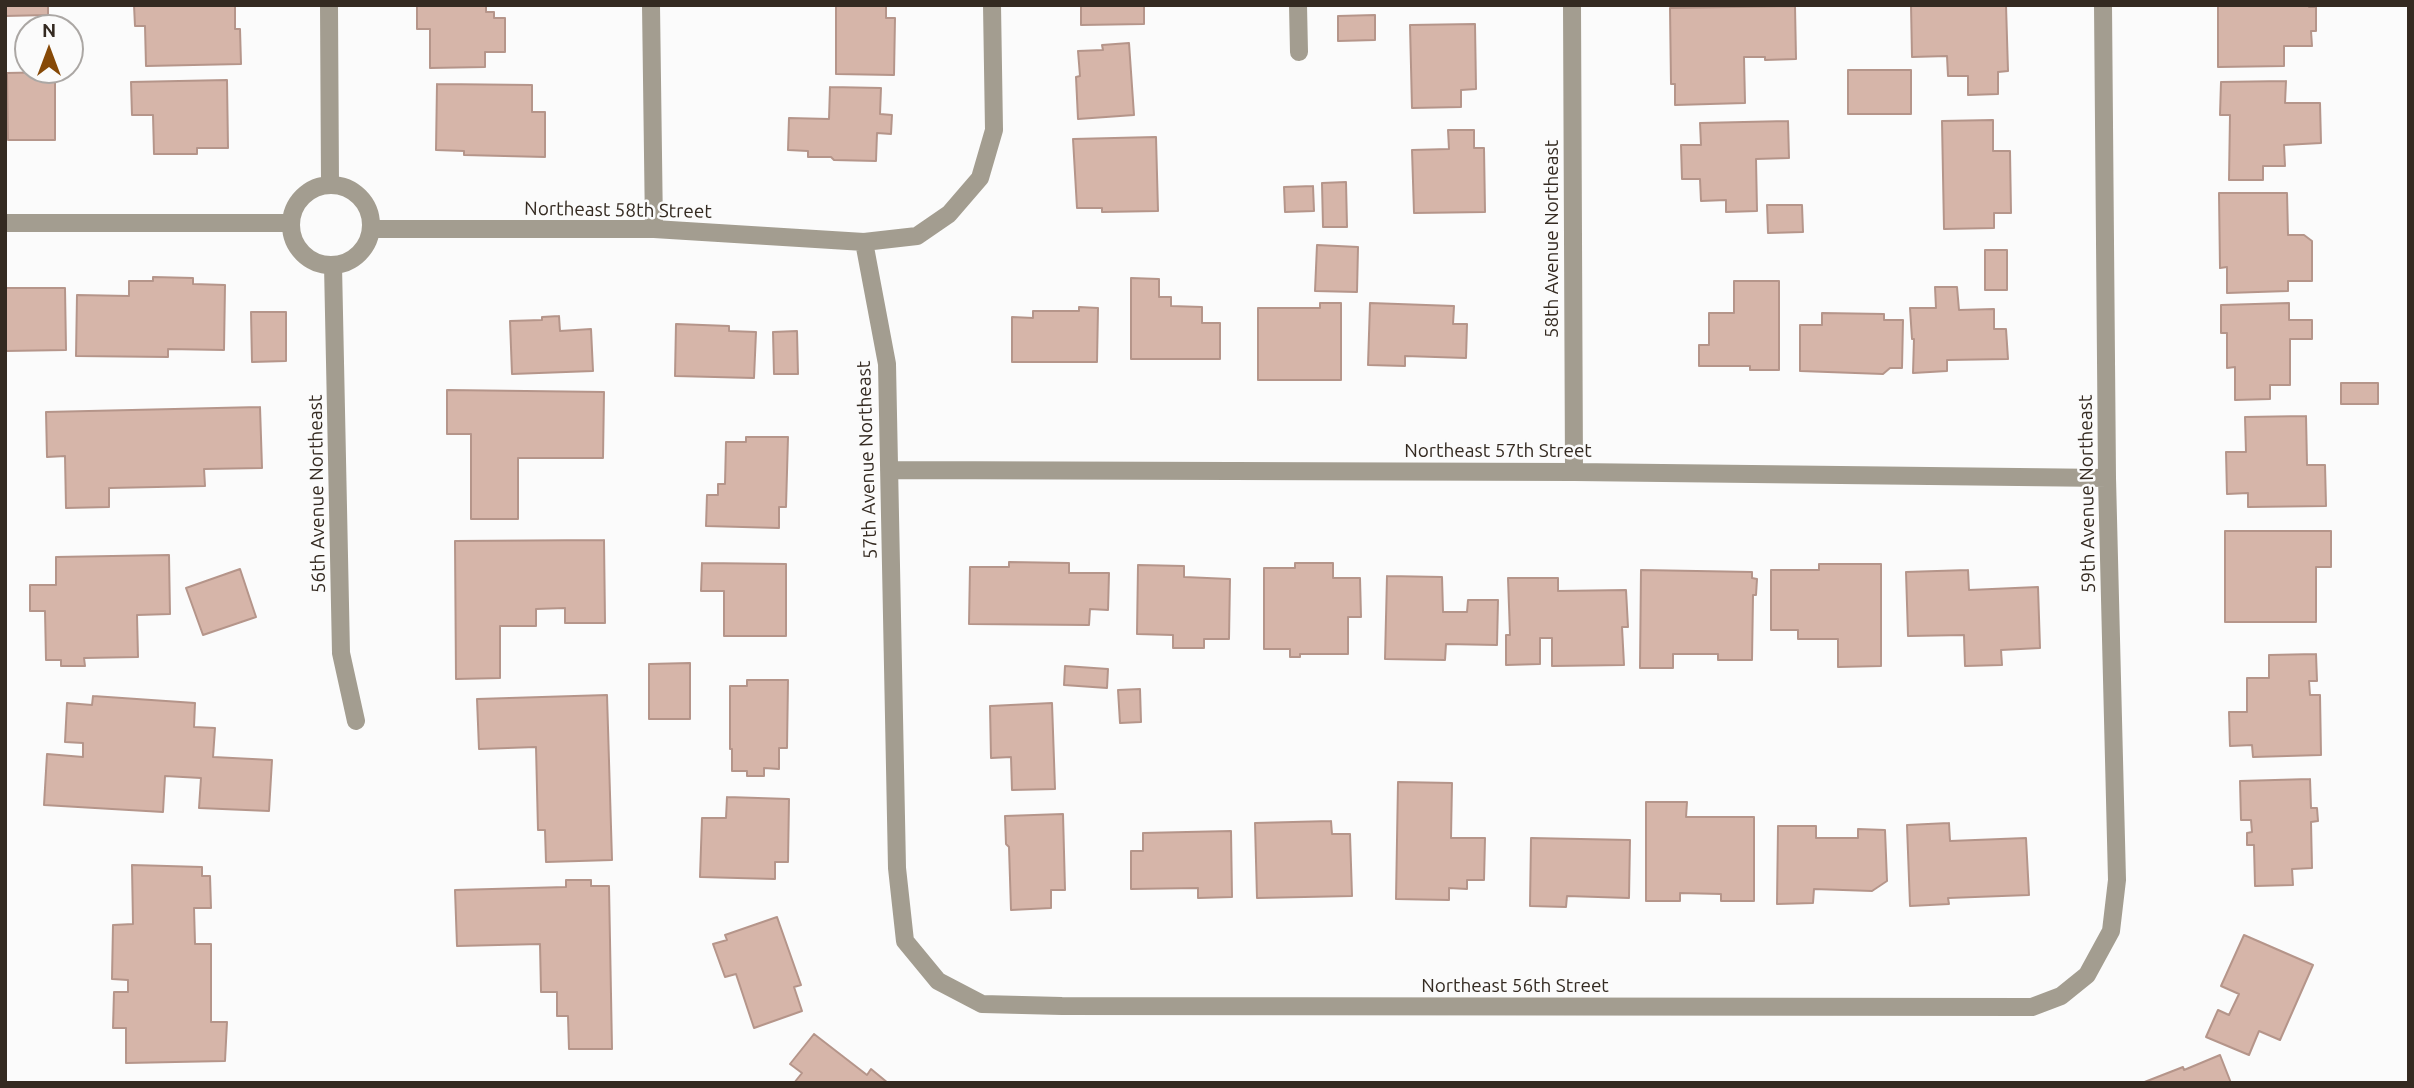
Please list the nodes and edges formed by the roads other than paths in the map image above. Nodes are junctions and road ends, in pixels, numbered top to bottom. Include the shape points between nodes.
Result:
1 (328, 5) edge
2 (651, 5) edge
3 (992, 5) edge
4 (1298, 5) edge
5 (1572, 5) edge
6 (2103, 5) edge
7 (1299, 52) dead end
8 (330, 185) junction
9 (5, 223) edge
10 (291, 223) junction
11 (372, 229) junction
12 (654, 229) junction
13 (863, 242) junction
14 (332, 265) junction
15 (889, 470) junction
16 (1574, 472) junction
17 (2107, 478) junction
18 (356, 720) dead end
19 (2087, 975) joint
20 (938, 981) joint

1 - 8 street
2 - 12 street
3 - 13 street via 994,130 980,178 949,214 917,236
4 - 7 street
5 - 16 street, 58th Avenue Northeast
6 - 17 street, 59th Avenue Northeast
8 - 10 street via 301,198
8 - 11 street via 358,195 371,217
9 - 10 street
10 - 14 street via 299,250 310,260
11 - 12 street, Northeast 58th Street
11 - 14 street via 361,252 350,261
12 - 13 street, Northeast 58th Street
13 - 15 street, 57th Avenue Northeast via 887,364
14 - 18 street, 56th Avenue Northeast via 341,653
15 - 16 street, Northeast 57th Street
15 - 20 street, 57th Avenue Northeast via 897,868 905,940
16 - 17 street, Northeast 57th Street
17 - 19 street, 59th Avenue Northeast via 2117,880 2111,931
19 - 20 street, Northeast 56th Street via 2061,996 2032,1007 1062,1006 982,1004

